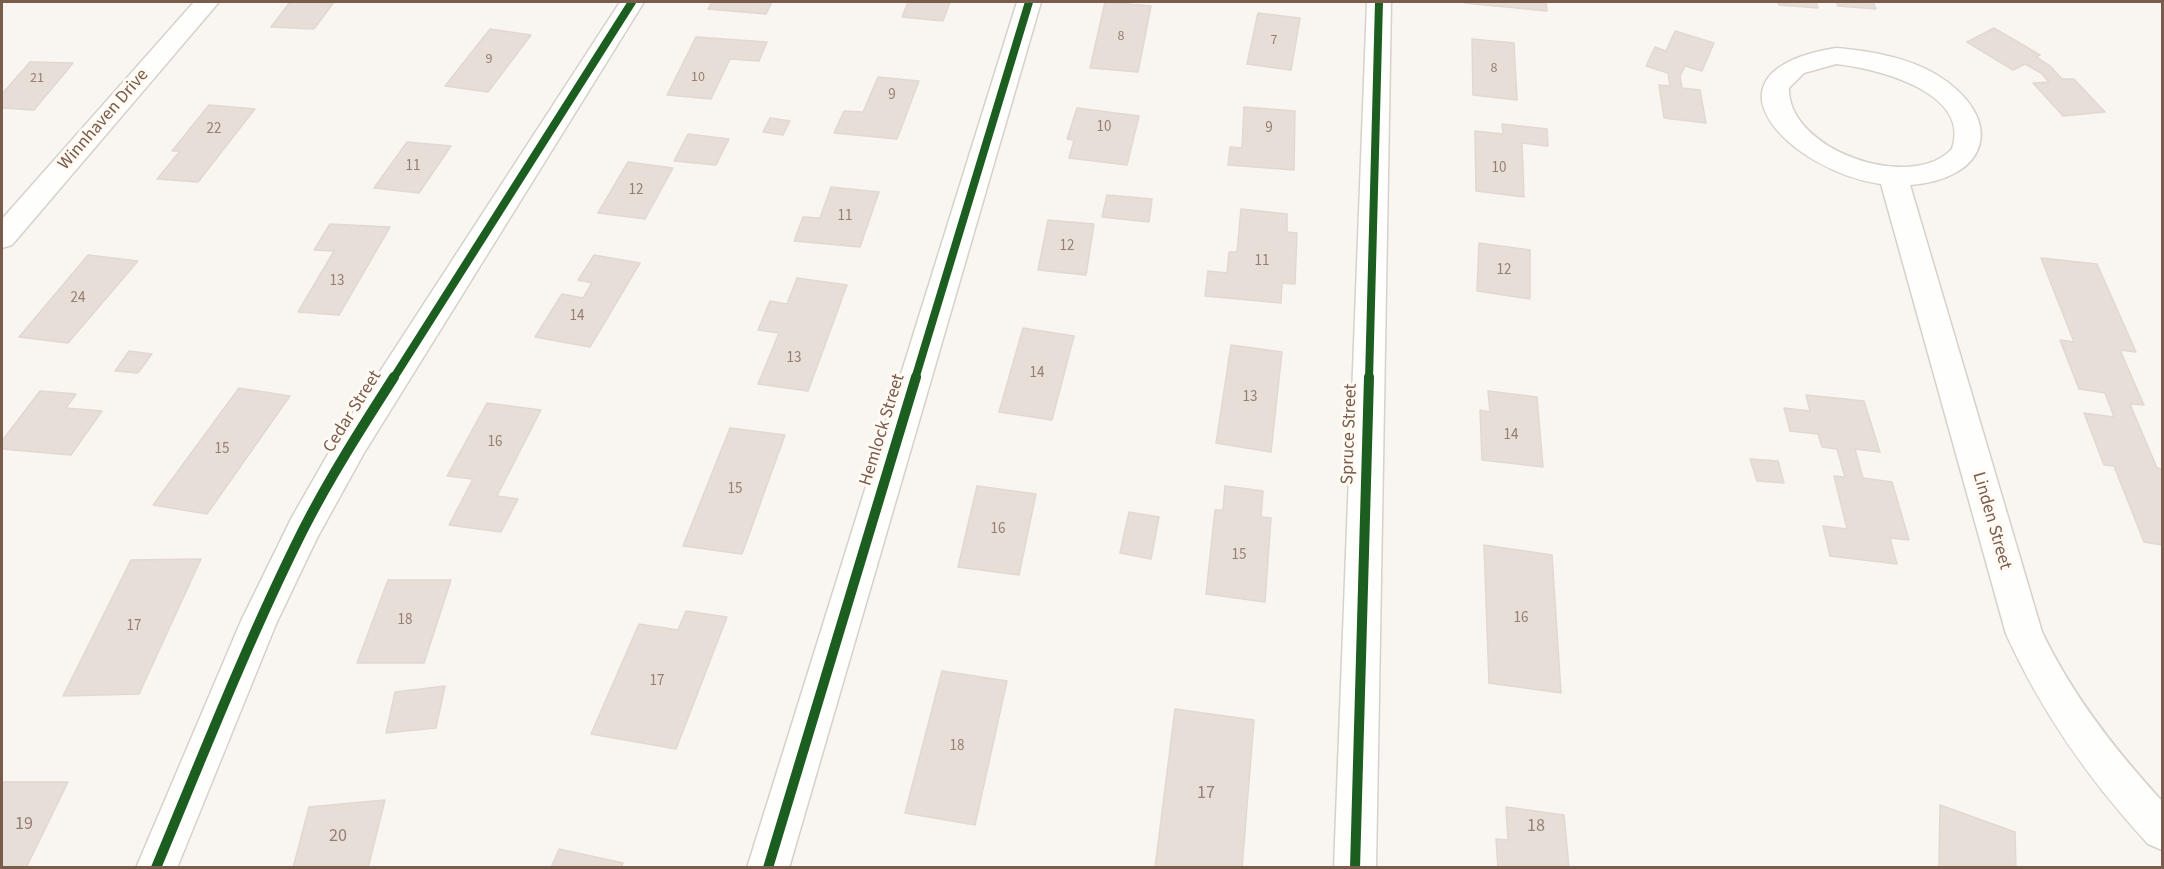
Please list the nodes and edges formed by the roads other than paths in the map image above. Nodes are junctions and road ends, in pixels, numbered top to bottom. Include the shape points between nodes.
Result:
1 (207, 2) edge
2 (632, 2) edge
3 (1029, 2) edge
4 (1379, 2) edge
5 (1893, 176) junction
6 (2, 238) edge
7 (2163, 830) edge
8 (156, 867) edge
9 (768, 867) edge
10 (1355, 867) edge

1 - 6 street, Winnhaven Drive
2 - 8 street, Cedar Street via 352,443 304,528 259,621
3 - 9 street, Hemlock Street
4 - 10 street, Spruce Street
5 - 5 street via 1945,169 1964,152 1967,129 1942,93 1902,69 1854,57 1802,61 1781,76 1774,98 1785,123 1797,136 1830,158 1871,173
5 - 7 street, Linden Street via 2024,634 2066,713 2112,774

